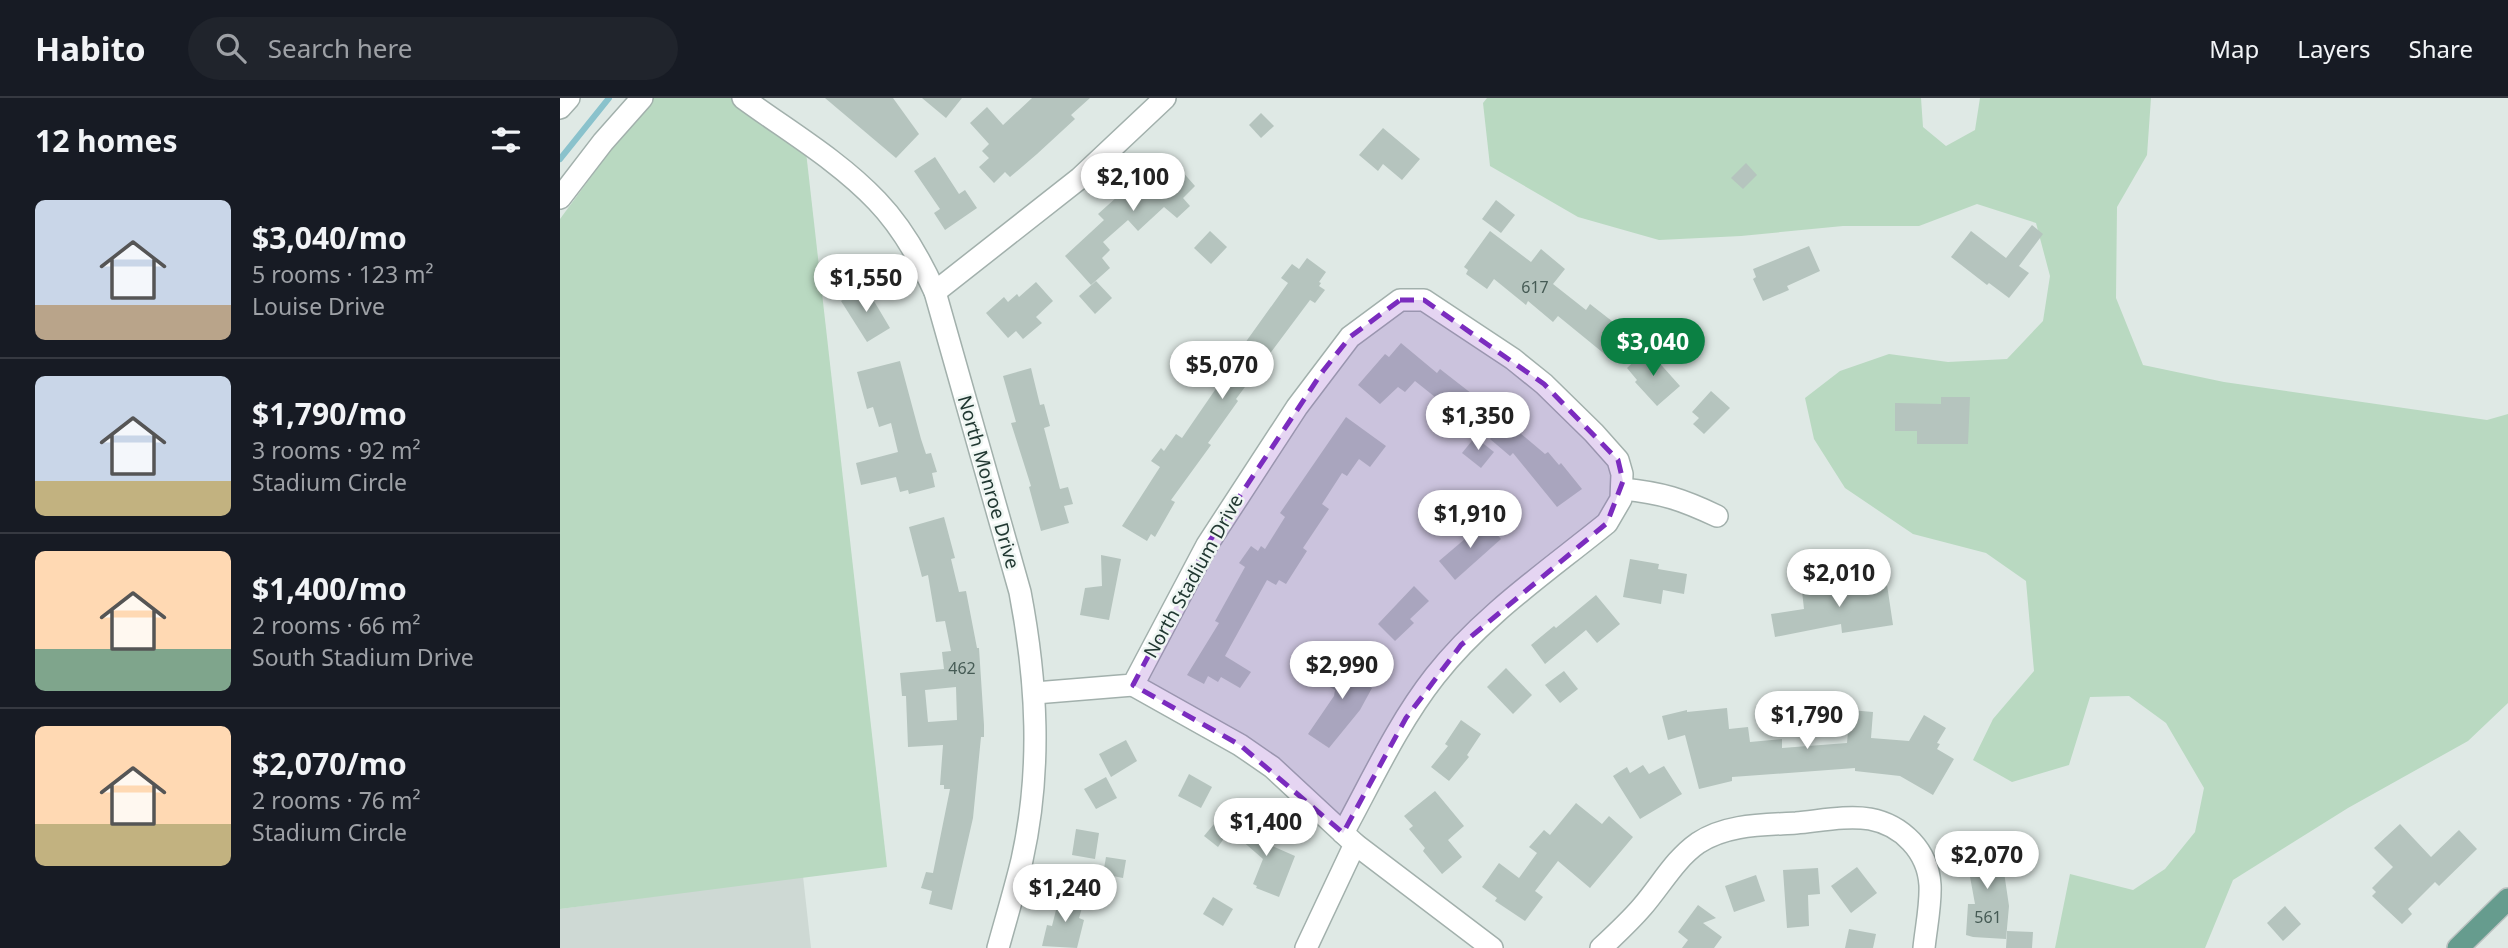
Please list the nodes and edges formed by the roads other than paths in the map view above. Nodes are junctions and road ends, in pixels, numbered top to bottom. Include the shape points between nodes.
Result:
1 (569, 98) edge
2 (642, 98) edge
3 (743, 98) edge
4 (1165, 98) edge
5 (560, 108) edge
6 (560, 198) edge
7 (935, 292) junction
8 (1623, 489) junction
9 (1717, 516) dead end
10 (1133, 685) junction
11 (1035, 693) junction
12 (1349, 839) junction
13 (2508, 899) edge
14 (998, 948) edge
15 (1306, 948) edge
16 (1492, 948) edge
17 (1601, 948) edge
18 (1924, 948) edge
19 (2458, 948) edge

1 - 5 street
2 - 6 street
3 - 7 street, North Monroe Drive via 832,161 878,202 912,246
4 - 7 street via 1080,178
7 - 11 street, North Monroe Drive via 1020,592
8 - 9 street via 1679,498
8 - 10 street, North Stadium Drive via 1618,460 1544,384 1424,300 1400,300 1350,337 1297,407 1207,545
8 - 12 street via 1607,523 1489,619 1437,674 1406,718
10 - 11 street
10 - 12 street via 1272,767
11 - 14 street, North Monroe Drive via 1028,825
12 - 15 street
12 - 16 street
13 - 19 main road
17 - 18 street via 1642,908 1682,856 1700,842 1740,827 1859,819 1890,825 1918,849 1930,886

